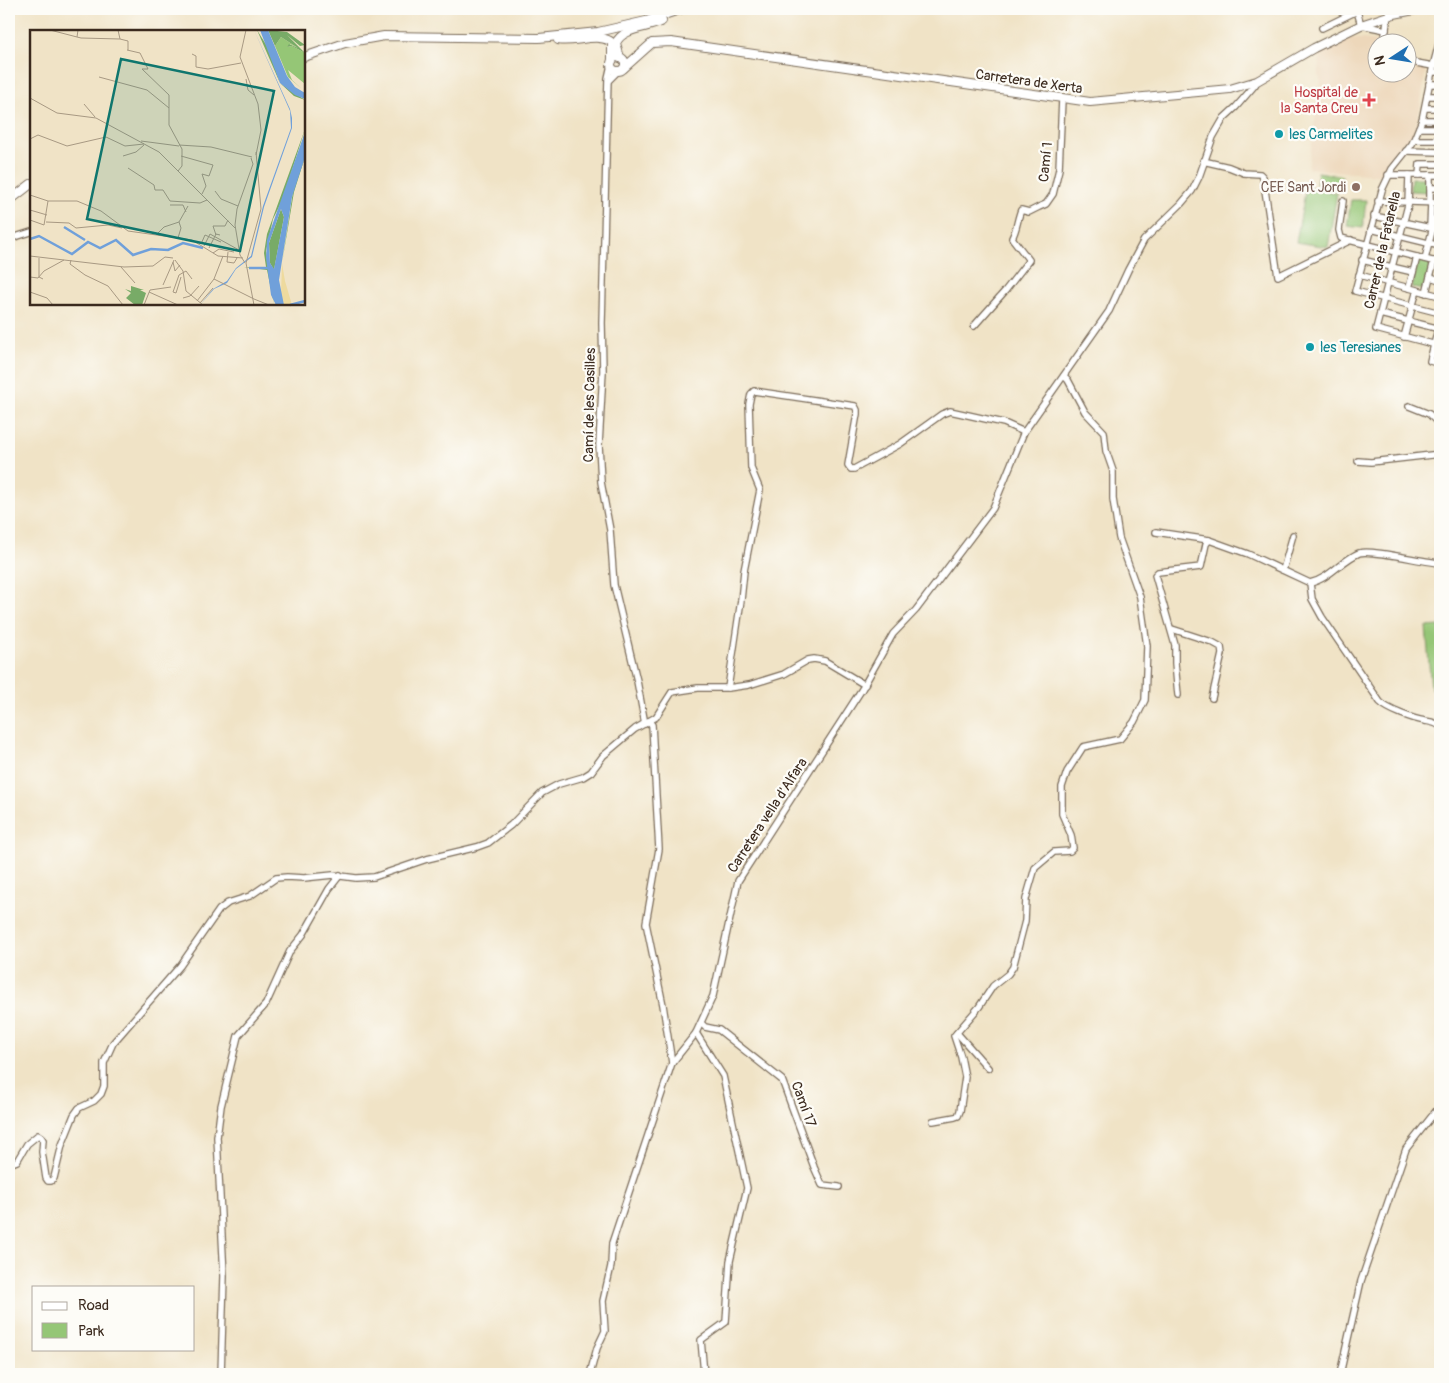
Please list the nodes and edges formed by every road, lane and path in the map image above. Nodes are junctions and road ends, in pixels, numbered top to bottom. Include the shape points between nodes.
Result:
1 (682, 9) edge
2 (688, 9) edge
3 (1419, 9) edge
4 (1404, 10) edge
5 (1388, 15) junction
6 (648, 21) junction
7 (1361, 25) junction
8 (1322, 28) dead end
9 (1386, 30) joint
10 (579, 34) junction
11 (539, 38) junction
12 (612, 39) junction
13 (1440, 40) edge
14 (1439, 48) edge
15 (636, 56) junction
16 (305, 57) edge
17 (622, 58) junction
18 (1438, 58) edge
19 (611, 63) junction
20 (1416, 64) edge
21 (1440, 66) edge
22 (1432, 69) junction
23 (621, 70) junction
24 (1440, 72) edge
25 (1257, 81) junction
26 (608, 82) junction
27 (1429, 84) junction
28 (1440, 84) edge
29 (1427, 96) junction
30 (1440, 96) edge
31 (1062, 99) junction
32 (1425, 108) junction
33 (1440, 108) edge
34 (1422, 120) junction
35 (1440, 120) edge
36 (1419, 128) junction
37 (1440, 128) edge
38 (1414, 140) junction
39 (1440, 140) edge
40 (1407, 150) junction
41 (1440, 152) edge
42 (1203, 161) junction
43 (1440, 164) edge
44 (1388, 175) junction
45 (1420, 175) junction
46 (1430, 175) junction
47 (1440, 175) edge
48 (1409, 176) junction
49 (30, 185) edge
50 (1430, 188) junction
51 (1440, 188) edge
52 (9, 201) edge
53 (1343, 201) dead end
54 (1378, 201) junction
55 (1408, 202) junction
56 (1430, 203) junction
57 (1440, 203) edge
58 (1440, 213) edge
59 (1374, 216) junction
60 (1403, 222) junction
61 (1431, 228) junction
62 (1370, 229) junction
63 (1440, 230) edge
64 (30, 232) edge
65 (1400, 236) junction
66 (9, 239) edge
67 (1351, 240) junction
68 (1367, 244) junction
69 (1428, 244) junction
70 (1440, 246) edge
71 (1396, 251) junction
72 (1417, 256) junction
73 (1425, 258) junction
74 (1362, 260) junction
75 (1437, 262) edge
76 (1392, 267) junction
77 (1413, 272) junction
78 (1359, 275) junction
79 (1430, 277) junction
80 (1440, 280) edge
81 (1388, 282) junction
82 (1408, 288) junction
83 (1416, 290) junction
84 (1426, 292) junction
85 (1440, 296) edge
86 (1384, 299) junction
87 (1412, 307) junction
88 (1380, 314) junction
89 (1440, 314) edge
90 (1408, 321) junction
91 (1440, 322) edge
92 (974, 326) dead end
93 (1439, 329) edge
94 (1404, 337) junction
95 (1437, 345) edge
96 (1437, 363) dead end
97 (1064, 376) junction
98 (1408, 406) dead end
99 (1440, 425) edge
100 (1024, 432) junction
101 (1440, 434) edge
102 (1440, 453) edge
103 (1358, 461) dead end
104 (1156, 532) dead end
105 (1293, 535) dead end
106 (1209, 540) junction
107 (1440, 563) edge
108 (1283, 570) junction
109 (1310, 583) junction
110 (1172, 629) junction
111 (865, 685) junction
112 (728, 688) junction
113 (1178, 695) dead end
114 (1212, 698) dead end
115 (647, 723) junction
116 (1440, 726) edge
117 (340, 875) junction
118 (702, 1024) junction
119 (957, 1033) junction
120 (696, 1034) junction
121 (672, 1063) junction
122 (988, 1068) dead end
123 (1440, 1106) edge
124 (933, 1121) dead end
125 (9, 1164) edge
126 (839, 1187) dead end
127 (222, 1374) edge
128 (590, 1374) edge
129 (704, 1374) edge
130 (1340, 1374) edge

1 - 6 main road
2 - 12 main road
3 - 4 main road, Carretera de Xerta
4 - 5 main road, Carretera de Xerta
5 - 7 main road, Carretera de Xerta
5 - 9 street
6 - 10 main road
6 - 12 main road via 615,31
7 - 8 street via 1357,11
7 - 9 street
7 - 25 main road, Carretera de Xerta
10 - 11 main road
10 - 12 main road via 608,32
11 - 12 main road via 569,41
11 - 16 main road via 384,36 345,43
12 - 17 main road
12 - 19 main road
13 - 14 street
14 - 18 street
15 - 17 main road
15 - 23 main road
15 - 31 main road, Carretera de Xerta via 652,43 679,42
17 - 19 main road via 616,57
17 - 23 main road via 625,63
18 - 22 street
19 - 23 main road via 614,70
19 - 26 street, Camí de les Casilles
20 - 22 street
21 - 22 street
22 - 24 street
22 - 27 street
23 - 26 street
25 - 31 main road, Carretera de Xerta via 1230,90 1090,102
25 - 42 street, Carretera vella d'Alfara via 1218,126
26 - 115 street, Camí de les Casilles via 599,445 601,482 610,530 616,594
27 - 28 street
27 - 29 street
29 - 30 street
29 - 32 street
31 - 92 street, Camí 1 via 1059,170 1053,194 1039,208 1029,212 1021,210 1012,238 1029,260
32 - 33 street
32 - 34 street
34 - 35 street
34 - 36 street
36 - 37 street
36 - 38 street
38 - 39 street
38 - 40 street
40 - 41 street
40 - 44 street
42 - 67 street via 1264,177 1278,276
42 - 97 street, Carretera vella d'Alfara via 1192,191 1144,240 1109,311
43 - 45 street via 1420,164
44 - 48 street
44 - 54 street
45 - 46 street
45 - 48 street
46 - 47 street
46 - 50 street
48 - 55 street, Carrer de la Fatarella
49 - 52 main road
50 - 51 street
50 - 56 street
53 - 67 street via 1339,234 1341,238
54 - 55 street
54 - 59 street
55 - 56 street
55 - 60 street, Carrer de la Fatarella
56 - 57 street
56 - 61 street
58 - 61 street
59 - 60 street
59 - 62 street
60 - 61 street
60 - 65 street, Carrer de la Fatarella
61 - 63 street
61 - 69 street
62 - 65 street
62 - 68 street
64 - 66 street
65 - 69 street
65 - 71 street, Carrer de la Fatarella
67 - 68 street
68 - 71 street
68 - 74 street
69 - 70 street
69 - 73 street
71 - 72 street
71 - 76 street, Carrer de la Fatarella
72 - 73 street
72 - 77 street
73 - 75 street
74 - 76 street
74 - 78 street
75 - 79 street
76 - 77 street
76 - 81 street, Carrer de la Fatarella
77 - 82 street
78 - 81 street
78 - 86 street via 1355,291
79 - 80 street
79 - 84 street
81 - 82 street
81 - 86 street, Carrer de la Fatarella
82 - 83 street
83 - 84 street
83 - 87 street
84 - 85 street
86 - 87 street
86 - 88 street, Carrer de la Fatarella
87 - 89 street
87 - 90 street
88 - 90 street
88 - 94 street, Carrer de la Fatarella via 1376,330
90 - 93 street
90 - 94 street
91 - 93 street
93 - 95 street
94 - 95 street
95 - 96 street via 1430,361
97 - 100 street, Carretera vella d'Alfara
97 - 119 street via 1085,412 1104,432 1113,471 1118,538 1141,600 1147,646 1145,700 1124,736 1083,747 1067,772 1062,787 1062,814 1071,835 1072,849 1054,852 1035,868 1013,967 993,986
98 - 99 street via 1429,414
100 - 111 street, Carretera vella d'Alfara via 993,508 916,610 893,634
100 - 112 street via 1004,423 950,411 900,444 851,469 848,465 858,414 855,406 754,391 749,404 751,468 760,490 744,571
101 - 102 street
102 - 103 street
104 - 106 street
105 - 108 street
106 - 108 street
106 - 110 street via 1201,566 1155,573
107 - 109 street via 1364,552
108 - 109 street
109 - 116 street via 1312,599 1322,617 1380,702
110 - 113 street
110 - 114 street via 1221,647
111 - 112 street via 814,659 774,678
111 - 118 street, Carretera vella d'Alfara via 738,881 713,996
112 - 115 street via 672,692 658,714
115 - 117 street via 635,728 587,775 542,793 488,843 374,877
115 - 121 street, Camí de les Casilles via 652,724 659,849 646,923
117 - 125 street via 276,878 250,896 224,906 180,966 112,1043 104,1063 101,1094 74,1115 54,1178 51,1181 46,1178 43,1140 38,1135 26,1144 18,1161
117 - 127 street via 290,951 266,1004 238,1036 221,1106 217,1137 224,1276
118 - 120 street, Carretera vella d'Alfara
118 - 126 street, Camí 17 via 719,1030 782,1080 822,1185
119 - 122 street
119 - 124 street via 954,1037 965,1077 959,1115
120 - 121 street, Carretera vella d'Alfara
120 - 129 street via 723,1076 747,1188 730,1261 726,1322 701,1340
121 - 128 street, Carretera vella d'Alfara via 612,1243 611,1266 603,1301 605,1331
123 - 130 street via 1406,1149 1361,1281

